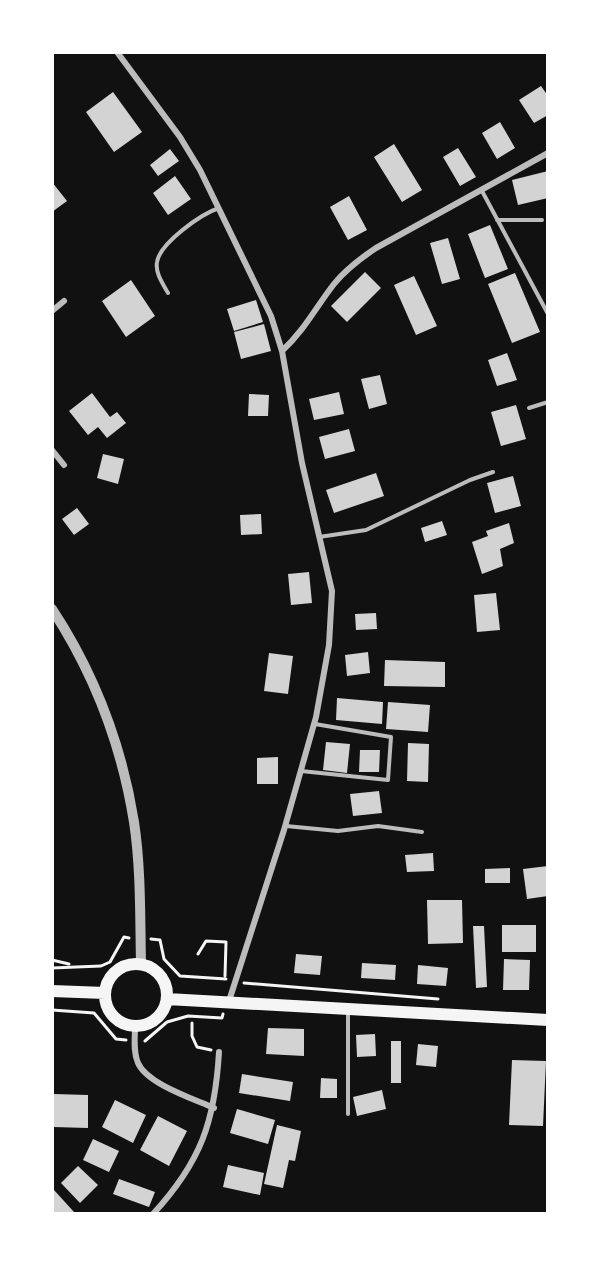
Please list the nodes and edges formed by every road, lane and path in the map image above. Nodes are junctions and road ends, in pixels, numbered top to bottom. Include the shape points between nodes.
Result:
1 (117, 52) edge
2 (548, 153) edge
3 (482, 191) junction
4 (219, 207) junction
5 (497, 220) junction
6 (542, 220) dead end
7 (168, 293) dead end
8 (64, 301) dead end
9 (52, 311) edge
10 (548, 314) edge
11 (282, 351) junction
12 (548, 402) edge
13 (529, 408) dead end
14 (52, 450) edge
15 (64, 465) dead end
16 (493, 472) dead end
17 (319, 537) junction
18 (52, 609) edge
19 (314, 723) junction
20 (301, 771) junction
21 (286, 825) junction
22 (422, 832) dead end
23 (141, 938) junction
24 (198, 954) dead end
25 (52, 960) edge
26 (141, 964) junction
27 (70, 965) junction
28 (52, 968) edge
29 (225, 978) junction
30 (236, 983) junction
31 (52, 991) edge
32 (105, 993) junction
33 (173, 999) junction
34 (441, 999) dead end
35 (228, 1001) junction
36 (348, 1008) junction
37 (52, 1010) edge
38 (206, 1017) dead end
39 (548, 1020) edge
40 (192, 1023) dead end
41 (135, 1026) junction
42 (135, 1041) junction
43 (197, 1047) dead end
44 (219, 1052) dead end
45 (214, 1108) junction
46 (348, 1114) dead end
47 (153, 1214) edge

1 - 4 street via 180,137
2 - 3 street
3 - 5 lane
3 - 11 street via 355,262 334,284 301,334
4 - 7 lane via 205,213 165,248 157,261 158,274
4 - 11 street via 271,316
5 - 6 lane
5 - 10 lane
8 - 9 street
11 - 17 street
12 - 13 lane
14 - 15 street
16 - 17 lane via 366,530
17 - 19 street via 332,591 333,615
18 - 23 street via 92,681 122,768 134,824
19 - 20 street
19 - 20 lane via 392,737 388,780
20 - 21 street
21 - 22 lane via 338,831 378,826
21 - 30 street
23 - 26 street
23 - 27 path via 124,937 110,962 100,966
23 - 29 path via 160,940 164,959 180,976
24 - 29 path via 206,941 226,942
25 - 27 path
26 - 32 main road via 121,967 107,983
26 - 33 main road via 158,972
27 - 28 path
29 - 30 path
30 - 34 path
30 - 35 street
31 - 32 main road
32 - 41 main road via 110,1012
33 - 35 main road
33 - 41 main road via 160,1015
35 - 36 main road
36 - 39 main road
36 - 46 lane
37 - 42 path via 94,1013 116,1039
38 - 42 path via 188,1016 167,1022 147,1041
40 - 43 path
41 - 42 street
42 - 45 street via 138,1064 153,1080
44 - 45 street
45 - 47 street via 198,1154

